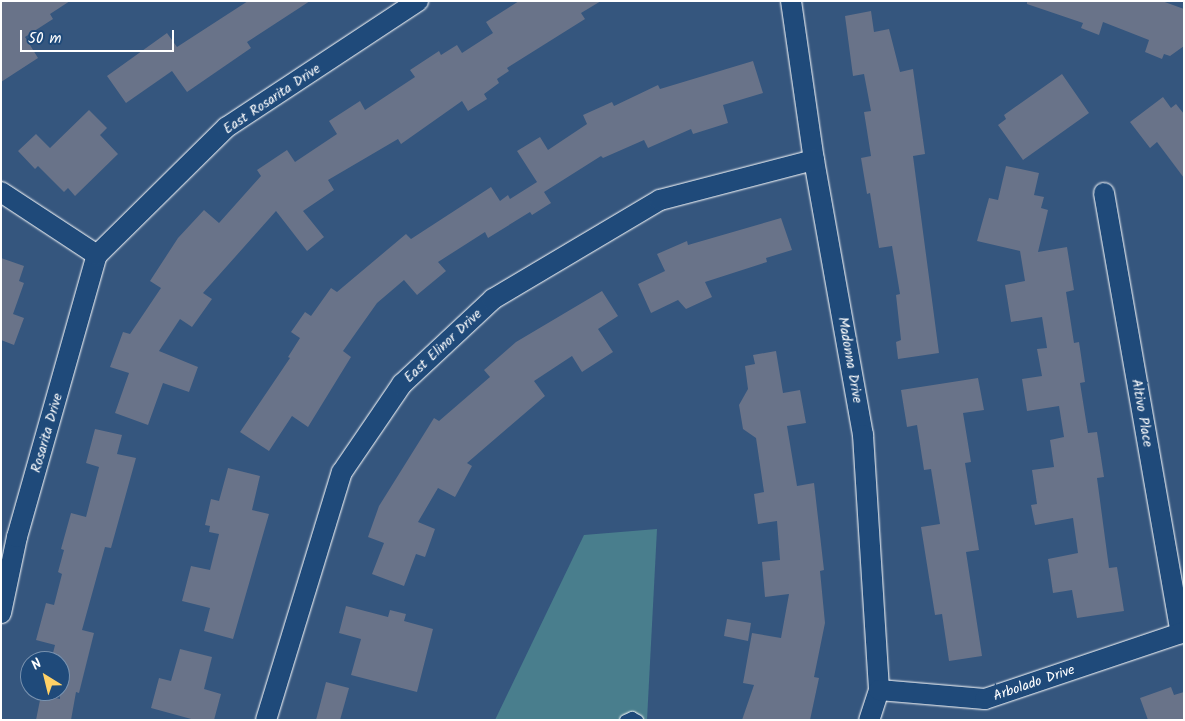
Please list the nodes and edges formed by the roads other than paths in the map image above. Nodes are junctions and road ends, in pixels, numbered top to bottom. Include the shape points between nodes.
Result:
1 (418, 1) edge
2 (791, 1) edge
3 (814, 160) junction
4 (1, 192) edge
5 (1104, 193) dead end
6 (97, 255) junction
7 (1, 613) edge
8 (1182, 632) edge
9 (879, 690) junction
10 (266, 720) edge
11 (625, 720) edge
12 (638, 720) edge
13 (869, 720) edge

1 - 6 street, East Rosarita Drive via 227,127
2 - 3 street, Madonna Drive
3 - 9 street, Madonna Drive via 863,435
3 - 10 street, East Elinor Drive via 660,200 493,299 402,384 342,472
4 - 6 street
5 - 8 street, Altivo Place
6 - 7 street, Rosarita Drive via 17,537
8 - 9 street, Arbolado Drive via 985,700
9 - 13 street, Madonna Drive
11 - 12 lane via 632,716

